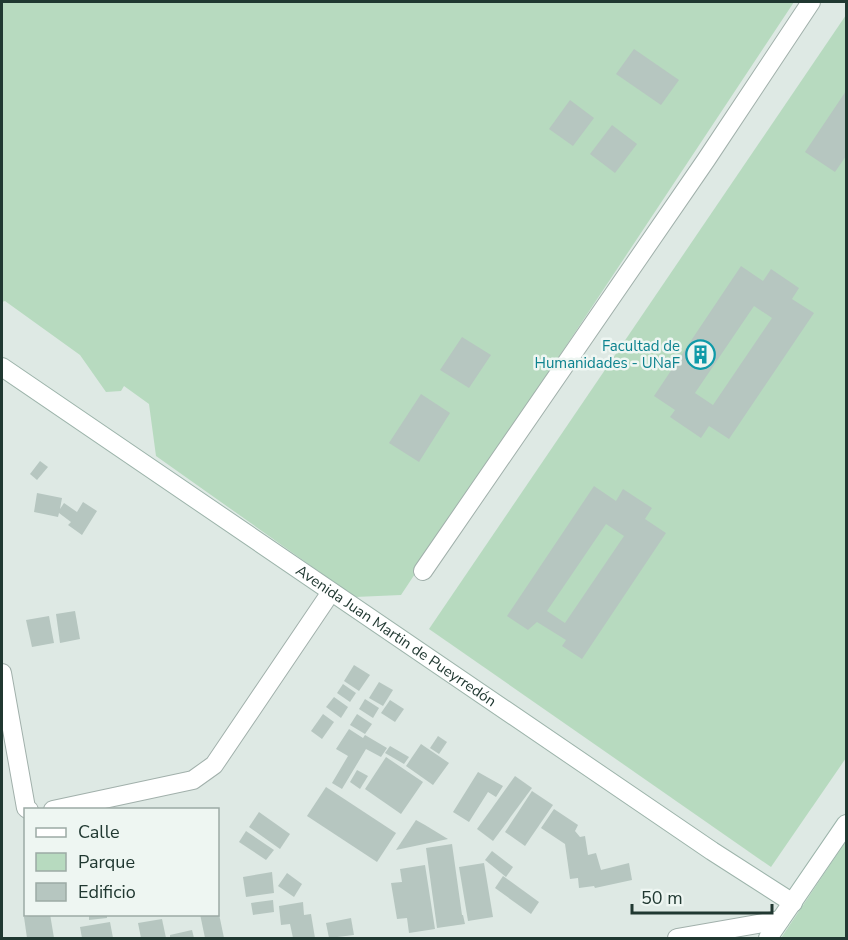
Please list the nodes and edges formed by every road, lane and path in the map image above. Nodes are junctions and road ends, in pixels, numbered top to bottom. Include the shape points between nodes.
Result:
1 (811, 2) edge
2 (2, 367) edge
3 (423, 572) dead end
4 (331, 592) junction
5 (2, 673) edge
6 (26, 808) edge
7 (62, 808) edge
8 (846, 824) edge
9 (793, 903) junction
10 (780, 920) junction
11 (677, 939) edge
12 (768, 939) edge

1 - 3 street
2 - 4 street, Avenida Juan Martin de Pueyrredón
4 - 7 street via 213,765 193,780
4 - 9 street, Avenida Juan Martin de Pueyrredón
5 - 6 street
8 - 9 street
9 - 10 street
10 - 11 street
10 - 12 street

